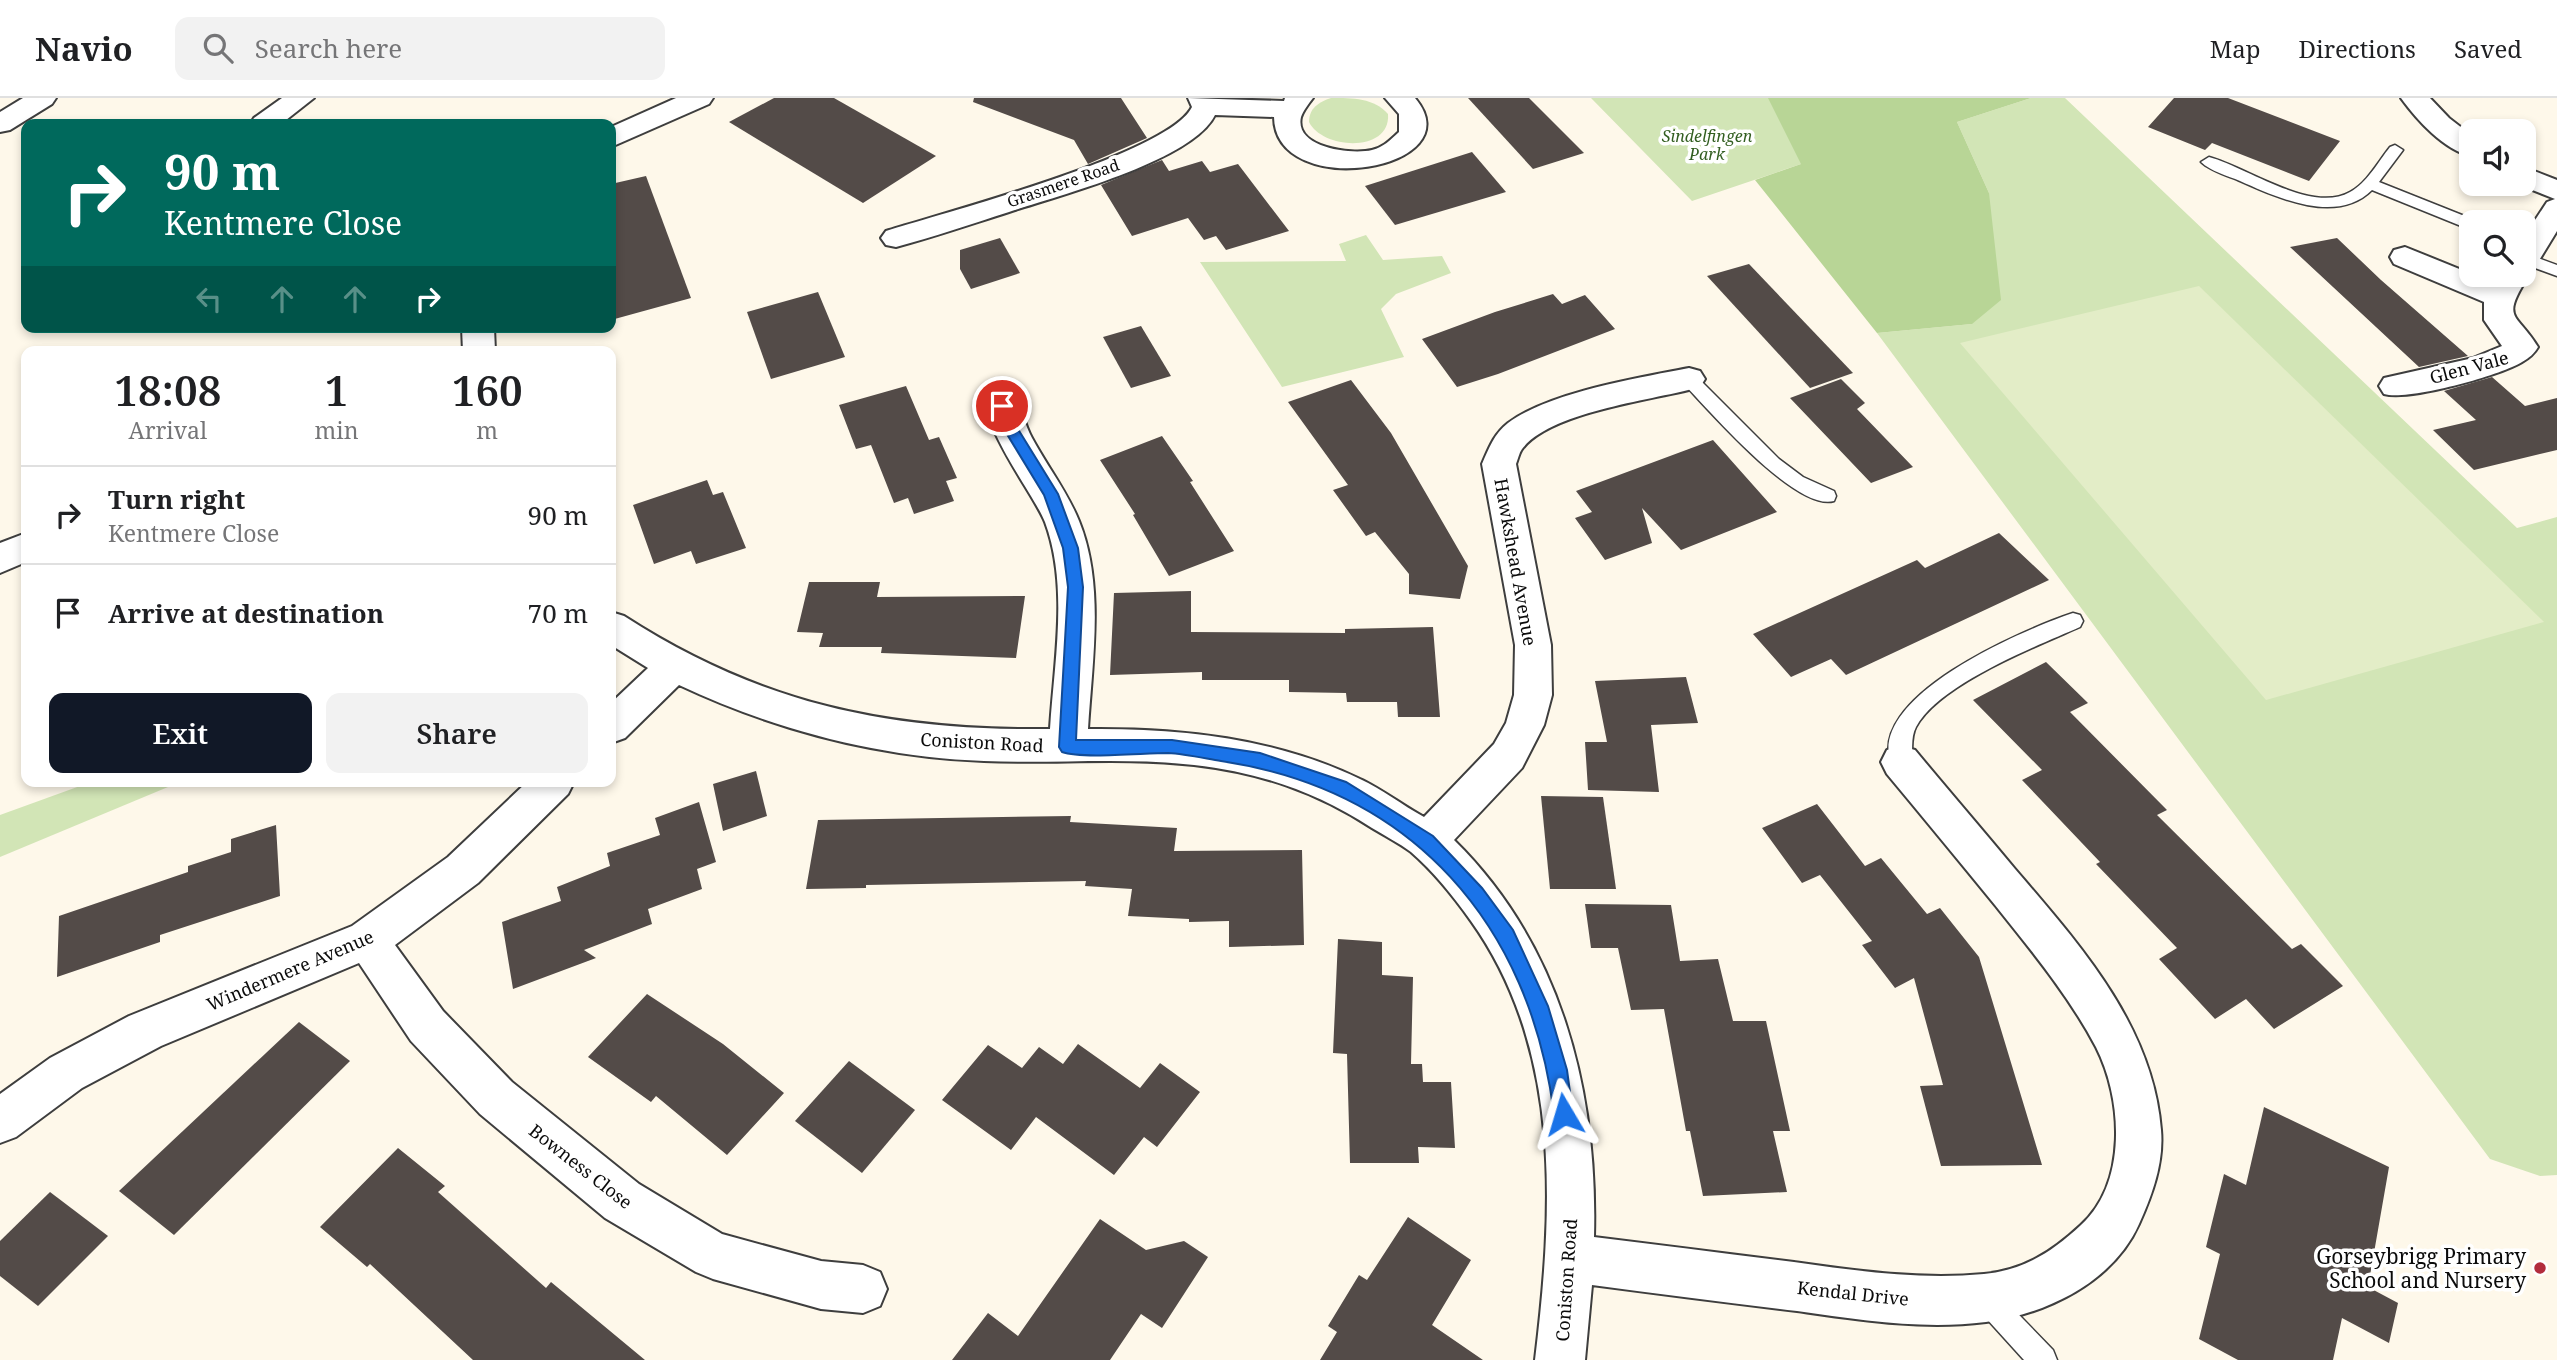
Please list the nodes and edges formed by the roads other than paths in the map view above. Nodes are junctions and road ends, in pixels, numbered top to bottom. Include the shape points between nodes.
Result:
1 (41, 98) edge
2 (300, 98) edge
3 (699, 98) edge
4 (1399, 98) edge
5 (2416, 98) edge
6 (1204, 103) edge
7 (1294, 104) edge
8 (271, 119) edge
9 (0, 124) edge
10 (616, 136) edge
11 (2459, 139) edge
12 (2395, 150) dead end
13 (2209, 162) dead end
14 (2536, 181) edge
15 (2369, 183) junction
16 (2557, 191) edge
17 (2557, 208) edge
18 (2459, 220) edge
19 (896, 238) dead end
20 (2536, 239) edge
21 (2405, 257) dead end
22 (2459, 260) edge
23 (2536, 267) edge
24 (2557, 271) edge
25 (2508, 287) edge
26 (1689, 379) joint
27 (2395, 386) dead end
28 (1001, 396) dead end
29 (1827, 496) dead end
30 (21, 548) edge
31 (0, 559) edge
32 (2073, 621) dead end
33 (616, 629) edge
34 (674, 667) junction
35 (616, 722) edge
36 (1068, 747) junction
37 (1901, 762) joint
38 (549, 787) edge
39 (1427, 841) junction
40 (366, 940) junction
41 (0, 1121) edge
42 (1571, 1258) junction
43 (863, 1289) dead end
44 (1985, 1298) junction
45 (1560, 1360) edge
46 (2043, 1360) edge

1 - 9 street
2 - 8 street
3 - 10 street
4 - 7 street via 1414,118 1414,131 1407,142 1373,159 1348,161 1326,158 1291,138 1285,125
5 - 11 street
6 - 7 street
6 - 19 street, Grasmere Road via 1199,121 1149,152 1100,173
12 - 15 lane
13 - 15 lane via 2297,197 2321,201 2356,197
14 - 16 street
15 - 18 lane
17 - 20 street
21 - 22 street
23 - 24 lane
25 - 27 street, Glen Vale via 2497,311 2501,325 2522,348 2516,354
26 - 29 lane via 1773,464 1796,482
26 - 39 street, Hawkshead Avenue via 1583,403 1534,423 1508,442 1499,464 1533,645 1533,695 1525,725 1508,756
28 - 36 street via 1006,421 1051,494 1070,548 1075,587
30 - 31 street
32 - 37 lane via 1957,678 1926,701 1909,720
33 - 34 street, Coniston Road
34 - 35 street
34 - 36 street, Coniston Road via 792,712 871,734 976,746
36 - 39 street, Coniston Road via 1172,747 1260,760 1340,787
37 - 44 street, Kendal Drive via 2081,984 2115,1039 2132,1085 2140,1133 2133,1183 2112,1229 2076,1263 2032,1289
38 - 40 street, Windermere Avenue via 463,870
39 - 42 street, Coniston Road via 1476,893 1506,936 1539,1006 1558,1070 1568,1145
40 - 41 street, Windermere Avenue via 145,1031 66,1073
40 - 43 street, Bowness Close via 427,1026 496,1098 622,1201 713,1255 821,1285
42 - 44 street, Kendal Drive via 1905,1301
42 - 45 street, Coniston Road
44 - 46 lane

